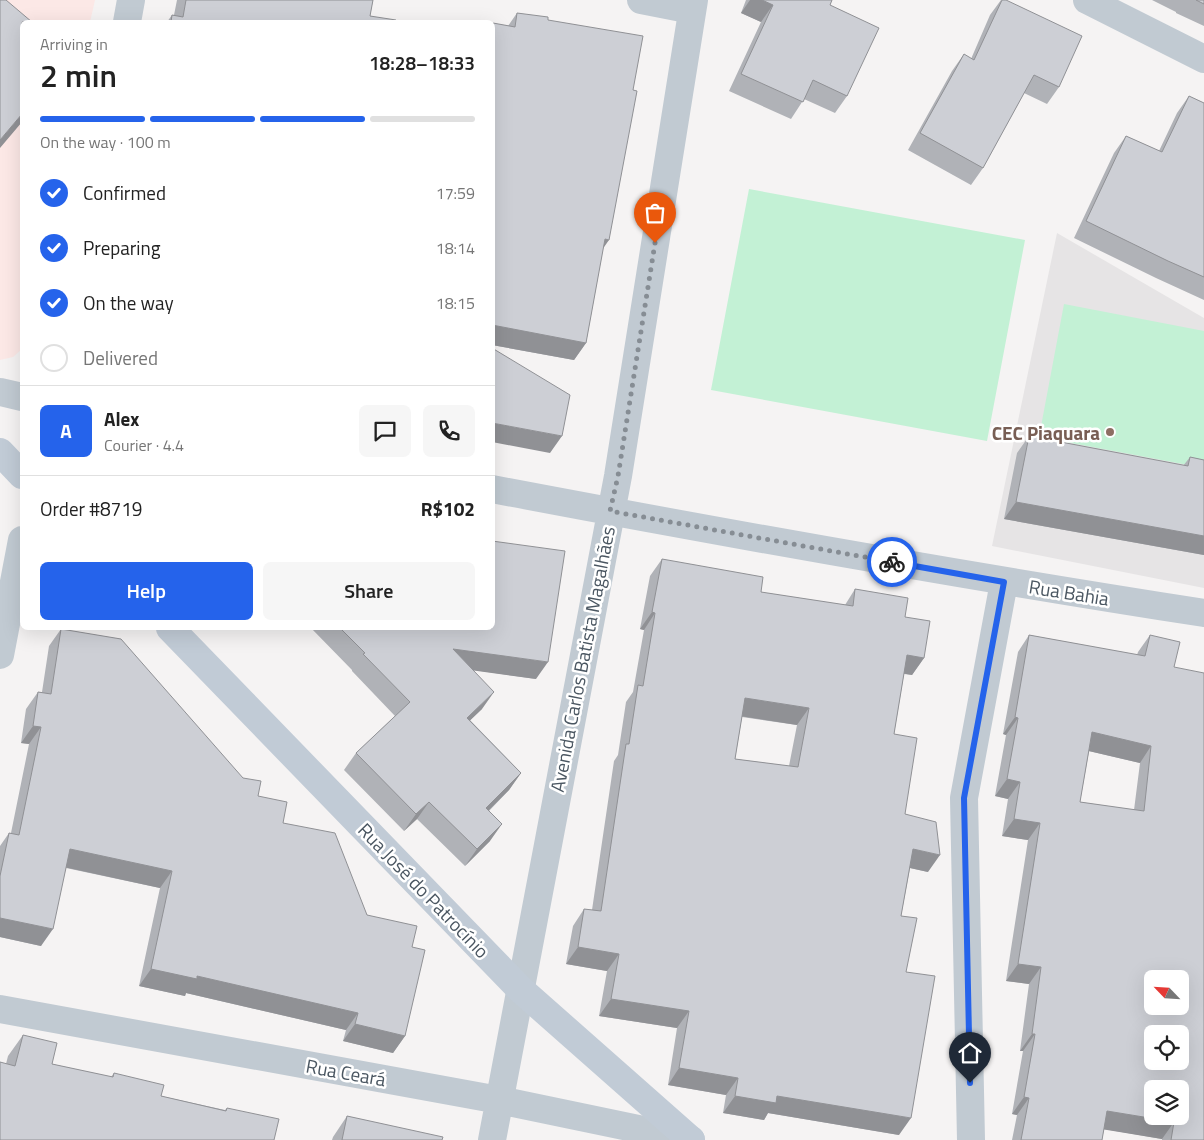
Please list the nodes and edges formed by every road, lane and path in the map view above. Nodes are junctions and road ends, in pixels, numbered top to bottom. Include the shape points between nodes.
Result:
1 (132, 0) edge
2 (641, 0) edge
3 (1087, 0) edge
4 (693, 5) edge
5 (127, 20) edge
6 (1204, 59) edge
7 (0, 392) edge
8 (20, 397) edge
9 (0, 452) edge
10 (20, 473) edge
11 (495, 490) edge
12 (610, 511) junction
13 (20, 550) edge
14 (1004, 582) junction
15 (1204, 613) edge
16 (172, 630) edge
17 (0, 655) edge
18 (520, 989) junction
19 (0, 1009) edge
20 (499, 1100) junction
21 (492, 1140) edge
22 (691, 1140) edge
23 (971, 1140) edge

1 - 5 street
2 - 4 street
3 - 6 street
4 - 12 street, Avenida Carlos Batista Magalhães
7 - 8 street
9 - 10 street
11 - 12 street, Rua Bahia
12 - 14 street, Rua Bahia
12 - 18 street, Avenida Carlos Batista Magalhães
13 - 17 street
14 - 15 street, Rua Bahia
14 - 23 street via 964,798
16 - 18 street, Rua José do Patrocínio
18 - 20 street, Avenida Carlos Batista Magalhães
18 - 22 street, Rua José do Patrocínio
19 - 20 street, Rua Ceará
20 - 21 street, Avenida Carlos Batista Magalhães
20 - 22 street, Rua Ceará

